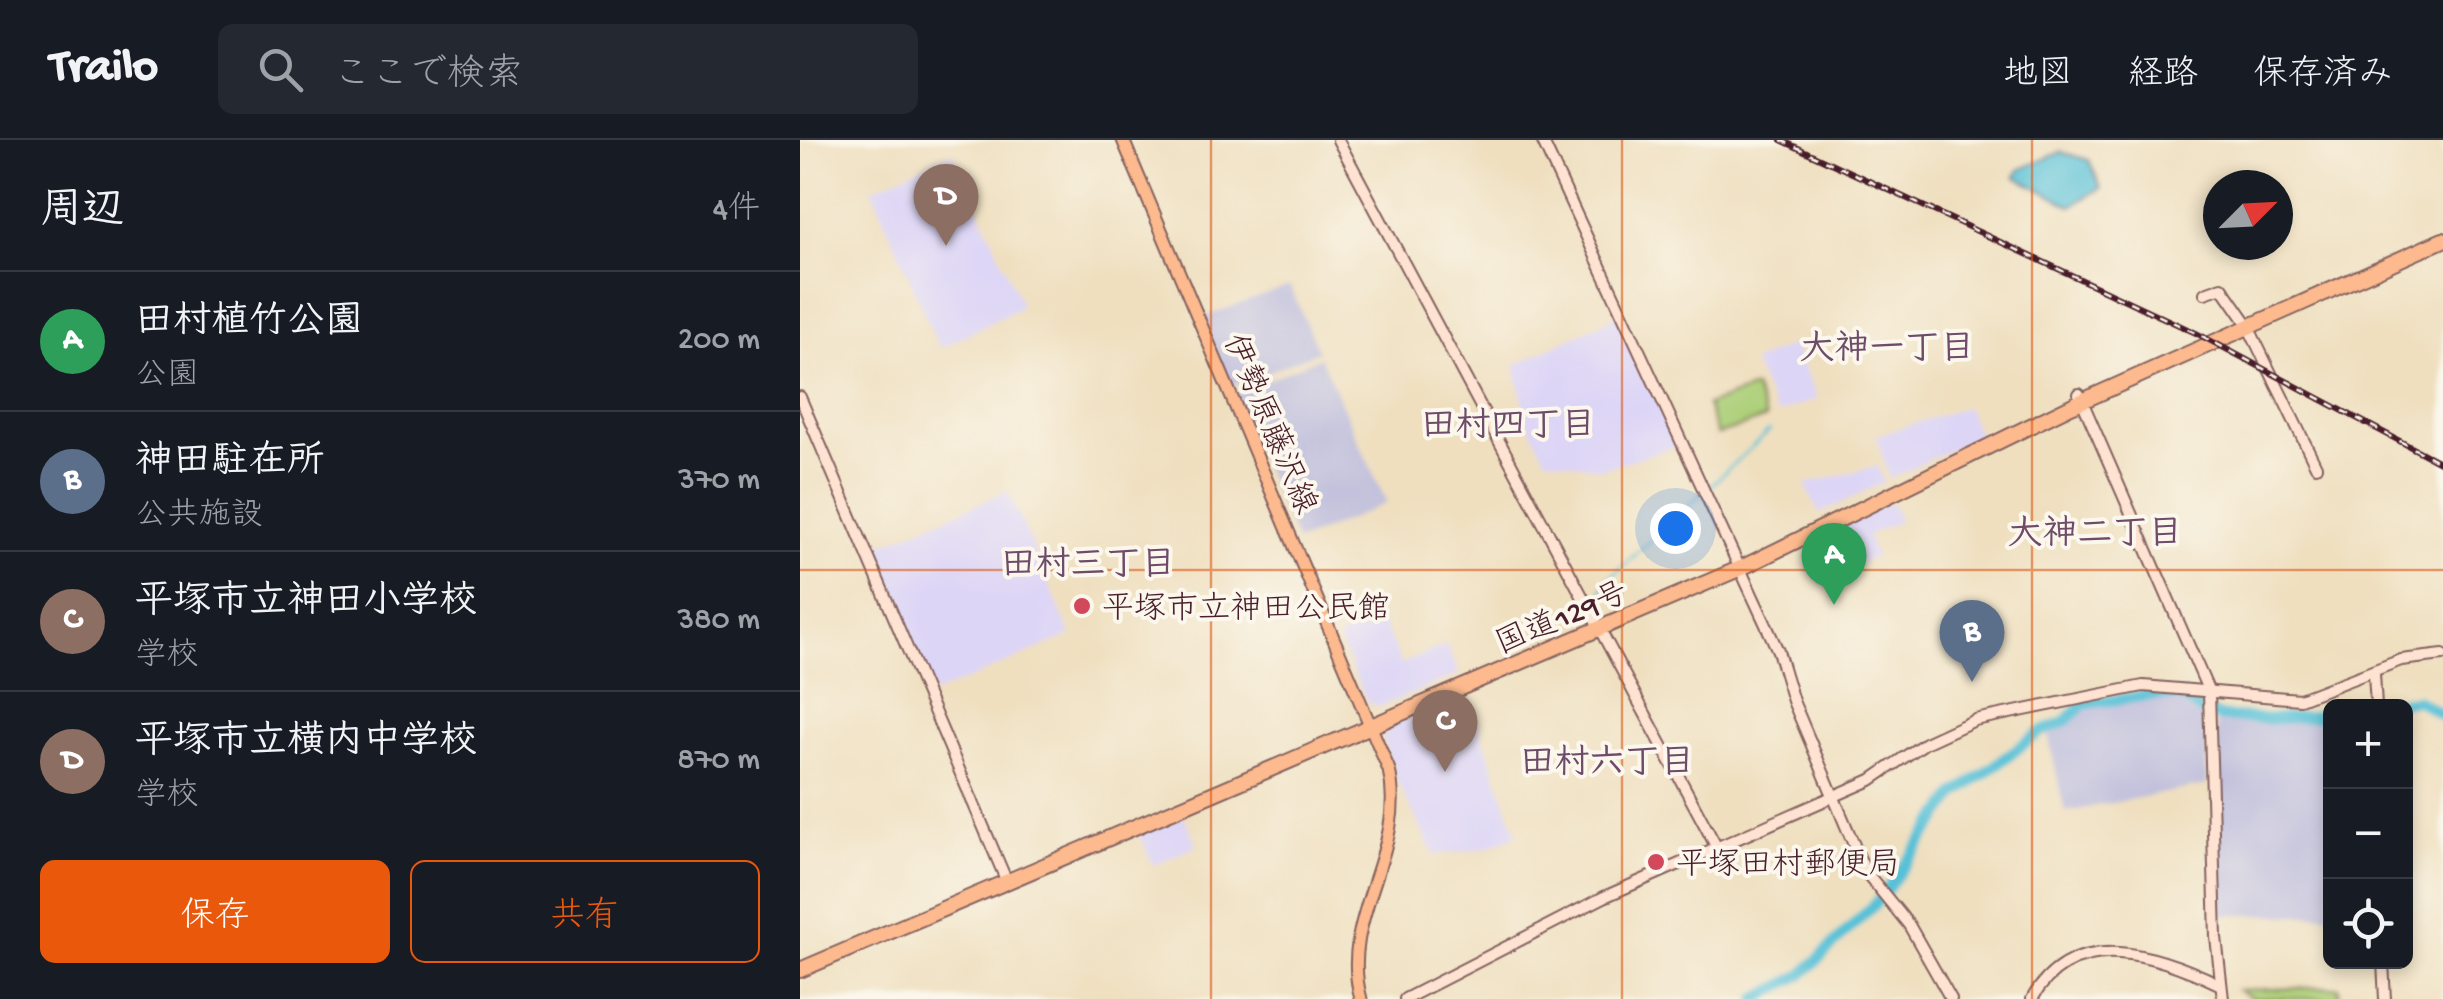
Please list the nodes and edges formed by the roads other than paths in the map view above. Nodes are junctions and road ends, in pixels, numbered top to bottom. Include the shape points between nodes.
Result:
1 (1123, 140) edge
2 (1338, 140) edge
3 (1542, 140) edge
4 (2443, 236) edge
5 (2206, 293) dead end
6 (2247, 323) junction
7 (800, 397) edge
8 (2080, 398) junction
9 (2316, 466) dead end
10 (1739, 565) junction
11 (1597, 626) junction
12 (2443, 655) edge
13 (2374, 674) junction
14 (2210, 692) junction
15 (2376, 699) edge
16 (1371, 723) junction
17 (1834, 796) junction
18 (1716, 848) junction
19 (1005, 879) junction
20 (800, 962) edge
21 (2384, 969) edge
22 (800, 970) edge
23 (2220, 984) junction
24 (1361, 999) edge
25 (1405, 999) edge
26 (1951, 999) edge
27 (2032, 999) edge
28 (2223, 999) edge
29 (2385, 999) edge

1 - 16 main road, 伊勢原藤沢線
2 - 11 street
3 - 10 street
4 - 6 highway, 国道129号
5 - 6 street via 2222,287
6 - 8 highway, 国道129号
6 - 9 street
7 - 19 street
8 - 10 highway, 国道129号
8 - 14 street
10 - 11 highway, 国道129号
10 - 17 street
11 - 16 highway, 国道129号
11 - 18 street
12 - 13 street via 2413,657
13 - 14 street via 2300,699
13 - 15 street
14 - 17 street via 2131,687 1996,714 1925,743
14 - 23 street
16 - 19 highway, 国道129号
16 - 24 main road, 伊勢原藤沢線 via 1389,770 1394,815 1355,944
17 - 18 street
17 - 26 street via 1866,871 1909,925
18 - 25 street via 1554,921
19 - 20 highway, 国道129号
19 - 22 highway, 国道129号
21 - 29 street
23 - 27 street via 2150,955 2098,952 2053,971
23 - 28 street

